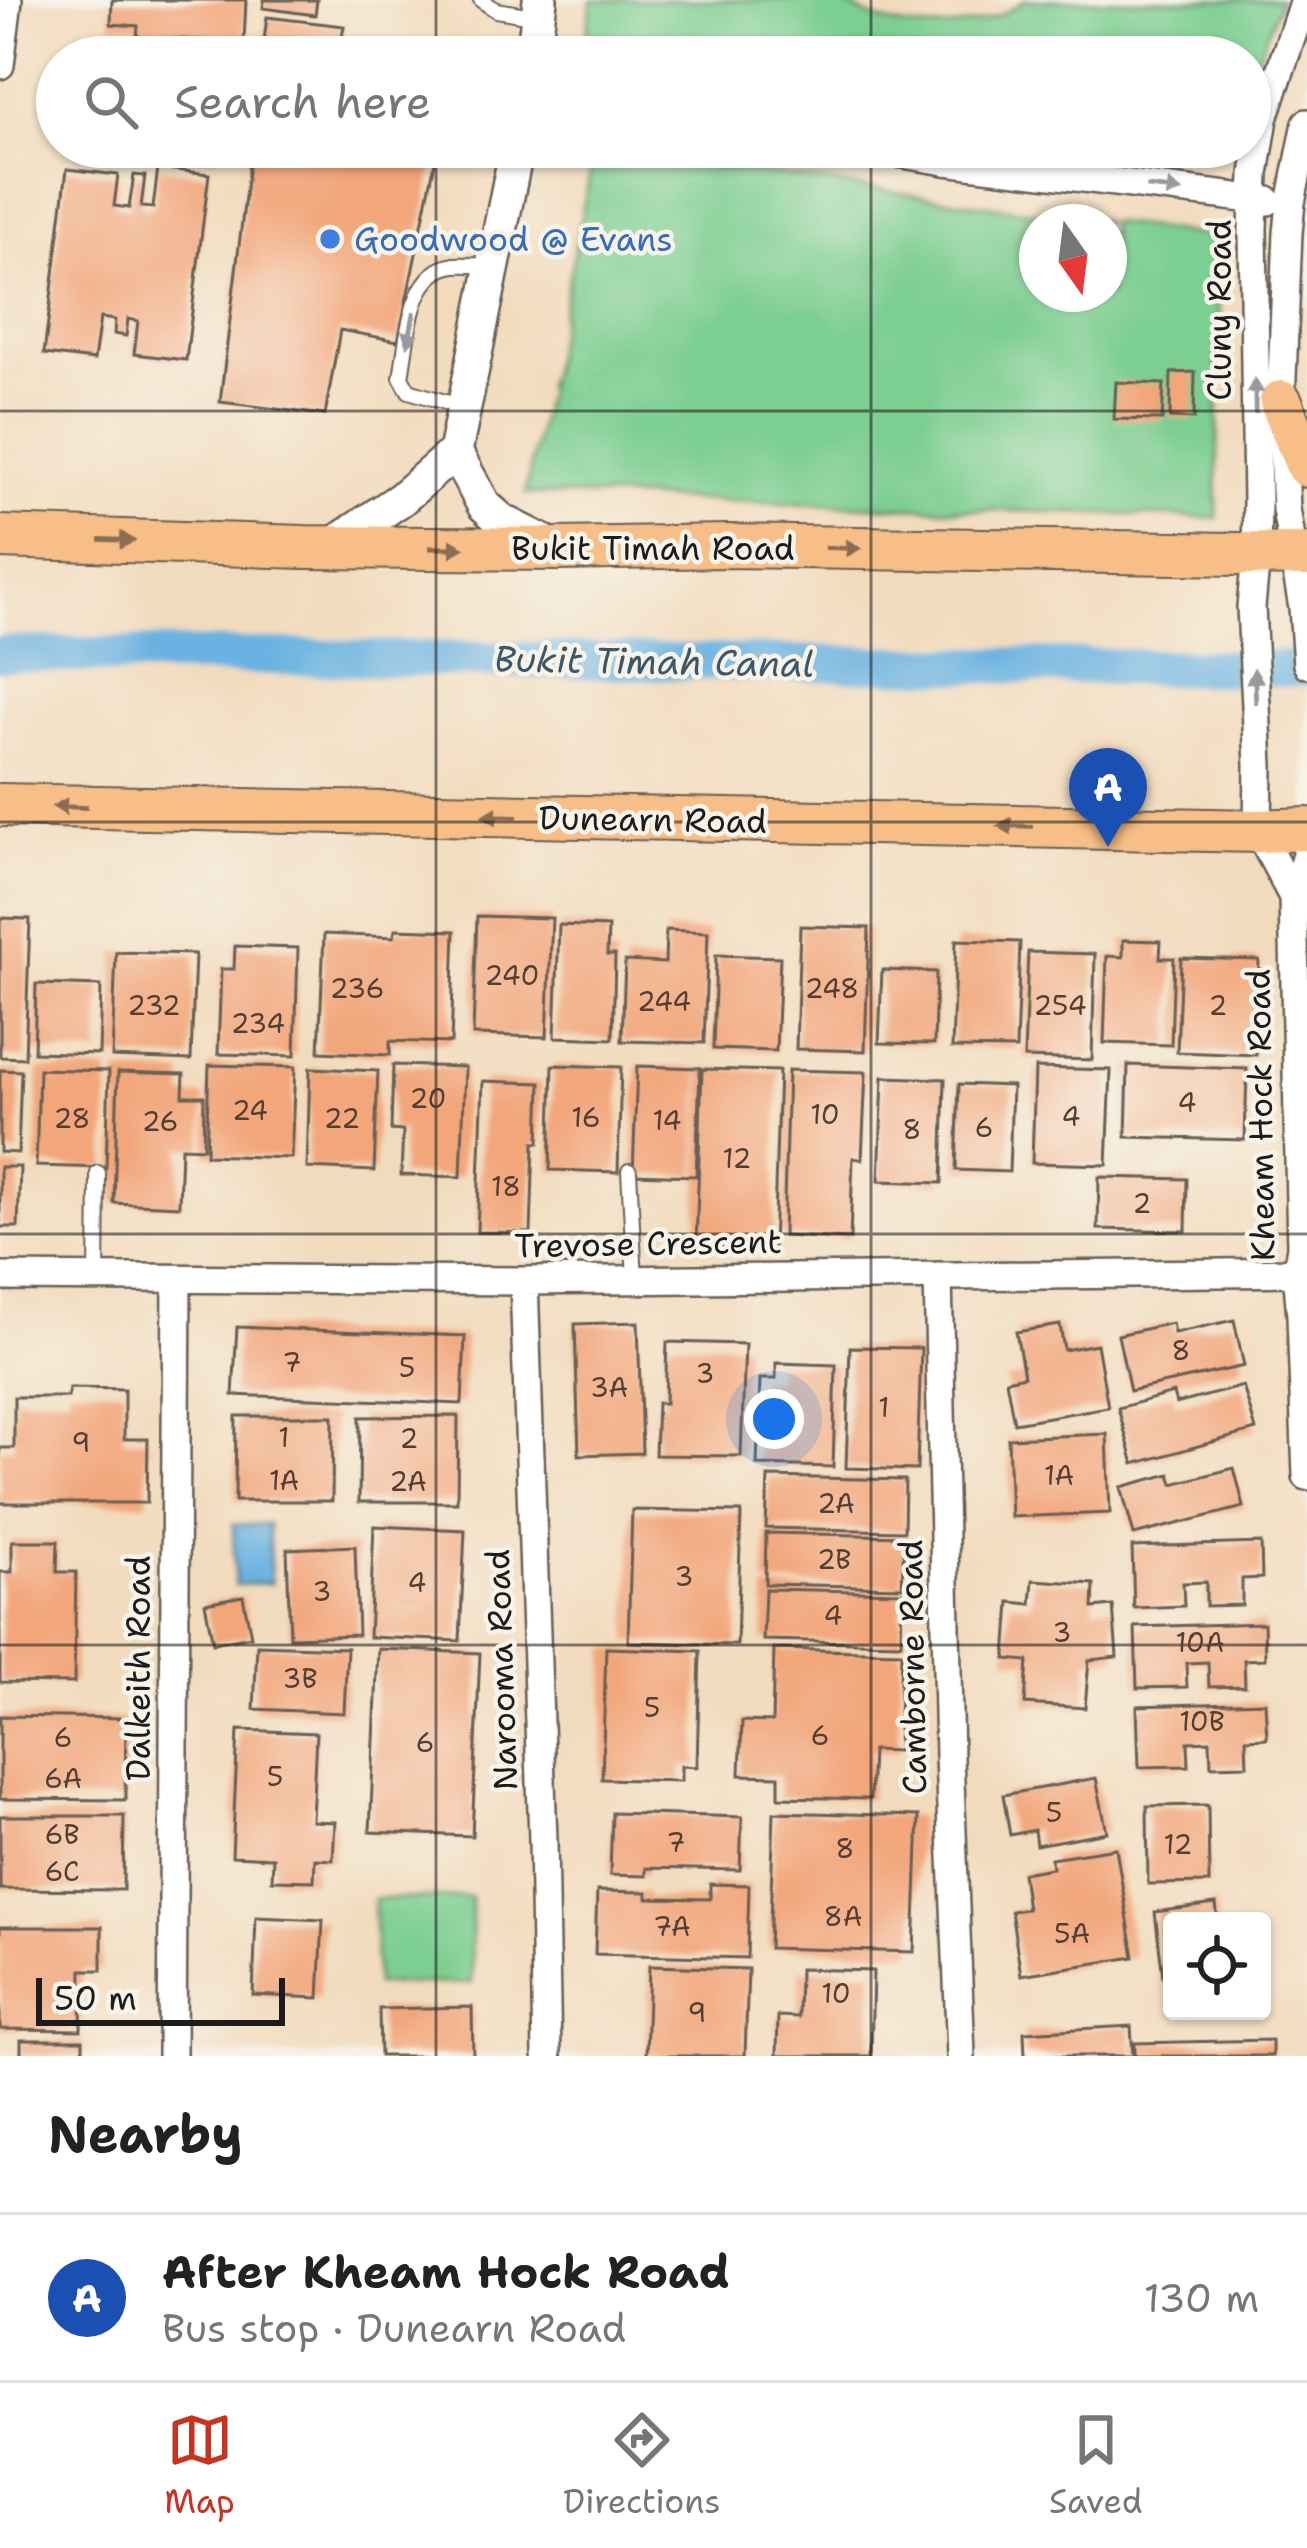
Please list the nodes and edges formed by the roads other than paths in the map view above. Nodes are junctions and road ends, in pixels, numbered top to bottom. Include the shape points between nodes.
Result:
1 (8, 0) edge
2 (481, 0) edge
3 (1305, 0) edge
4 (539, 8) edge
5 (0, 65) edge
6 (1271, 98) edge
7 (1307, 123) edge
8 (513, 168) edge
9 (1007, 168) edge
10 (1259, 168) edge
11 (1255, 200) junction
12 (1291, 203) junction
13 (493, 266) junction
14 (1281, 402) junction
15 (465, 408) junction
16 (455, 452) junction
17 (1307, 466) edge
18 (0, 537) edge
19 (330, 547) junction
20 (558, 549) junction
21 (1286, 555) edge
22 (1307, 664) edge
23 (0, 805) edge
24 (1307, 829) edge
25 (1258, 831) junction
26 (1307, 852) edge
27 (1293, 897) junction
28 (629, 1171) dead end
29 (98, 1173) dead end
30 (938, 1276) junction
31 (0, 1277) edge
32 (1302, 1277) edge
33 (635, 1279) junction
34 (97, 1280) junction
35 (176, 1280) junction
36 (524, 1281) junction
37 (1307, 1477) edge
38 (172, 2056) edge
39 (547, 2056) edge
40 (961, 2056) edge

1 - 5 street
2 - 4 lane via 496,10
3 - 6 street, Cluny Road
7 - 12 street, Cluny Road
8 - 13 street
9 -> 11 street
10 - 11 street, Cluny Road
11 - 12 street
21 -> 11 street, Cluny Road
12 - 14 street, Cluny Road
13 - 15 street
13 -> 15 lane via 450,265 418,290 401,377 410,391
14 - 17 highway
14 - 21 street, Cluny Road
15 - 16 street
16 - 19 street
16 - 20 street via 484,505
18 -> 19 highway, Bukit Timah Road
19 -> 20 highway, Bukit Timah Road
20 -> 21 highway, Bukit Timah Road
21 - 22 street via 1304,608
25 -> 21 street, Kheam Hock Road via 1251,607
25 -> 23 highway, Dunearn Road
24 - 25 highway, Dunearn Road
25 - 27 street, Kheam Hock Road
26 - 27 street, Kheam Hock Road
27 - 32 street, Kheam Hock Road
28 - 33 lane
29 - 34 lane
30 - 32 street, Trevose Crescent
30 - 33 street, Trevose Crescent
30 - 40 street, Camborne Road
31 - 34 street, Trevose Crescent
32 - 37 street, Kheam Hock Road
33 - 36 street, Trevose Crescent
34 - 35 street, Trevose Crescent
35 - 36 street, Trevose Crescent
35 - 38 street, Dalkeith Road
36 - 39 street, Narooma Road

